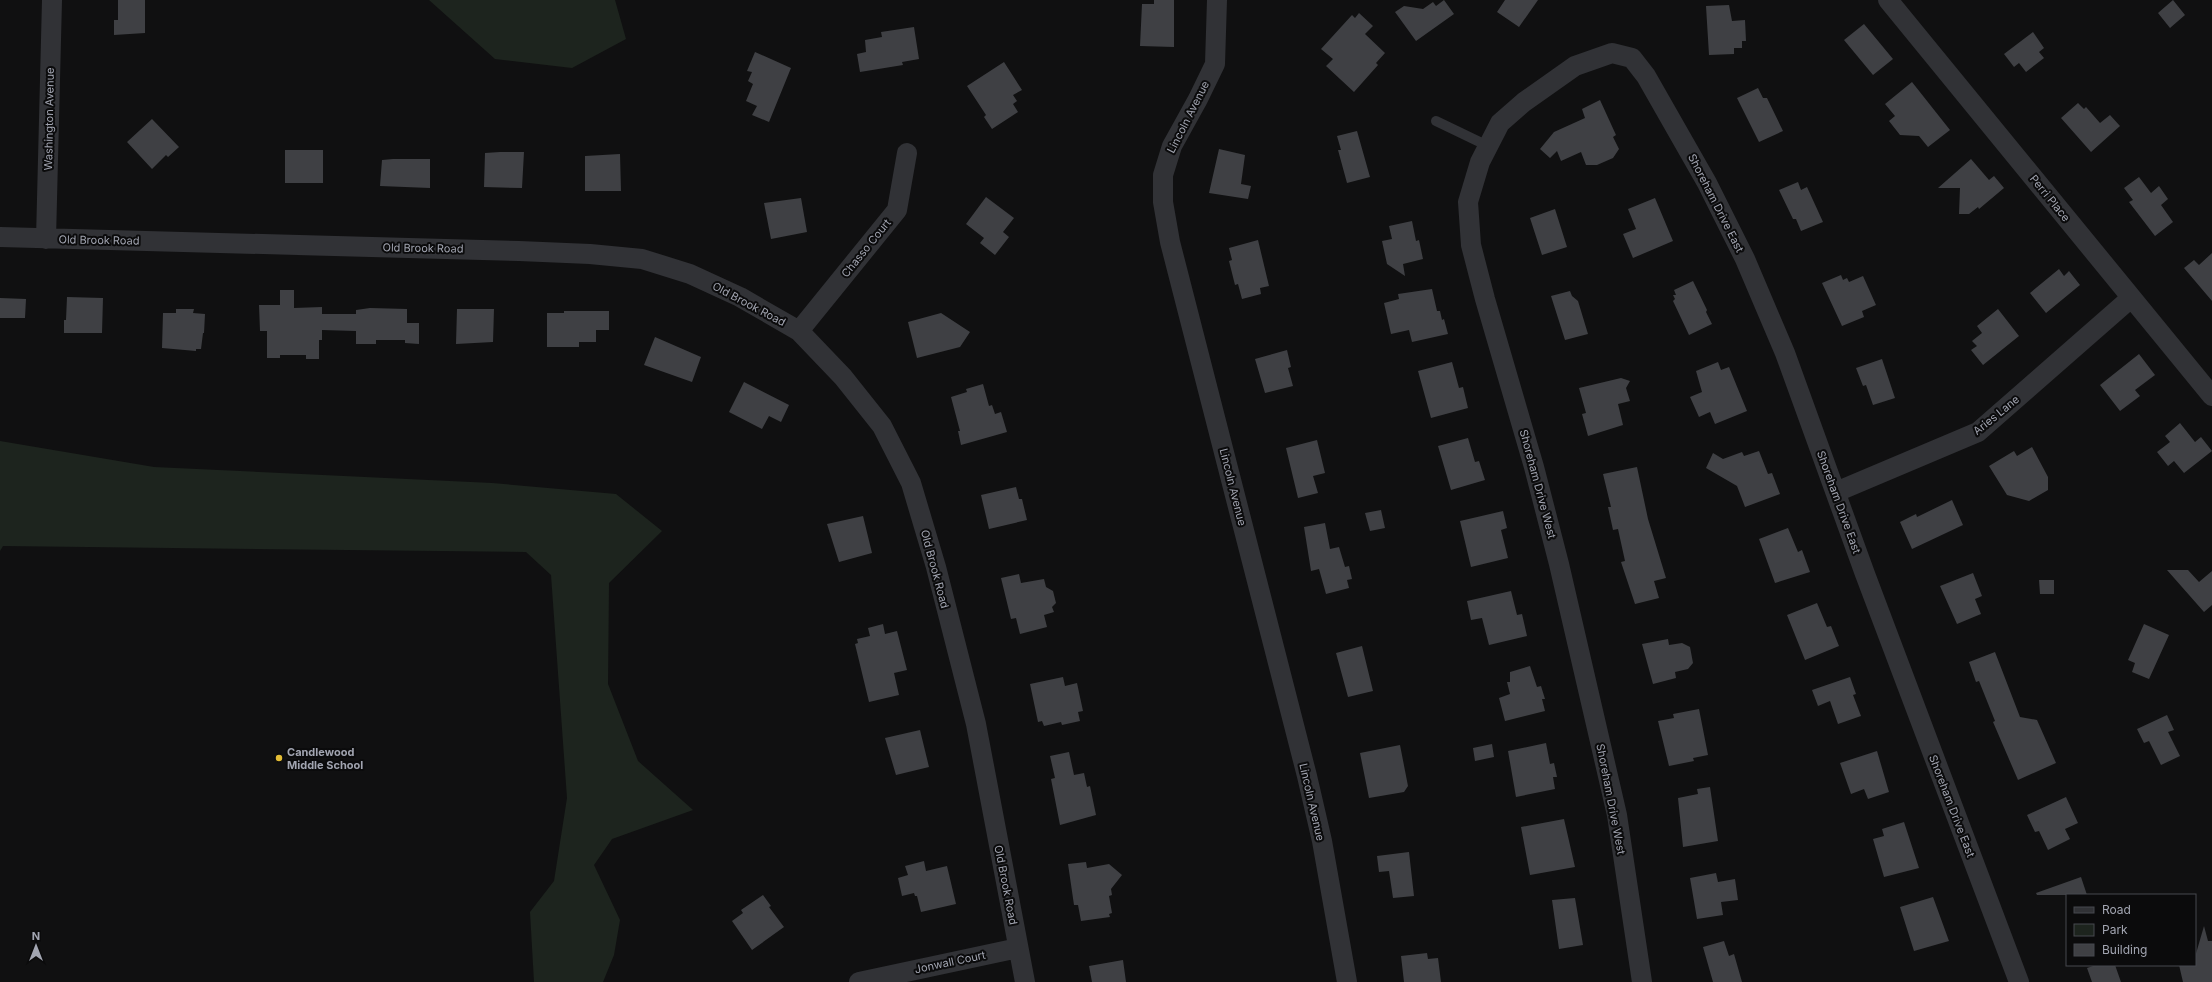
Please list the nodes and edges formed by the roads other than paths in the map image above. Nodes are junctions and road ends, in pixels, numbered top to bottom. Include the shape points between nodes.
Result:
1 (52, 0) edge
2 (1217, 0) edge
3 (1888, 0) edge
4 (1612, 53) joint
5 (1436, 122) dead end
6 (1488, 146) junction
7 (907, 153) dead end
8 (0, 237) edge
9 (46, 239) junction
10 (2131, 298) junction
11 (799, 331) junction
12 (2212, 396) edge
13 (1836, 492) junction
14 (1018, 948) junction
15 (859, 982) edge
16 (1025, 982) edge
17 (1347, 982) edge
18 (1642, 982) edge
19 (2019, 982) edge

1 - 9 street, Washington Avenue
2 - 17 street, Lincoln Avenue via 1215,64 1172,146 1163,175 1163,202 1170,242 1307,776 1322,841
3 - 10 street, Perri Place
4 - 6 street, Shoreham Drive West via 1575,66 1524,102 1500,123
4 - 13 street, Shoreham Drive East via 1632,58 1646,76 1707,183 1745,259 1785,354
5 - 6 lane
6 - 18 street, Shoreham Drive West via 1480,162 1468,202 1472,245 1559,564 1617,816
7 - 11 street, Chasso Court via 897,210
8 - 9 street, Old Brook Road
9 - 11 street, Old Brook Road via 519,250 642,259 690,274 719,287
10 - 12 street, Perri Place
10 - 13 street, Aries Lane via 1978,432
11 - 14 street, Old Brook Road via 843,377 882,426 911,482 936,567 976,724
13 - 19 street, Shoreham Drive East
14 - 15 street, Jonwall Court
14 - 16 street, Old Brook Road

